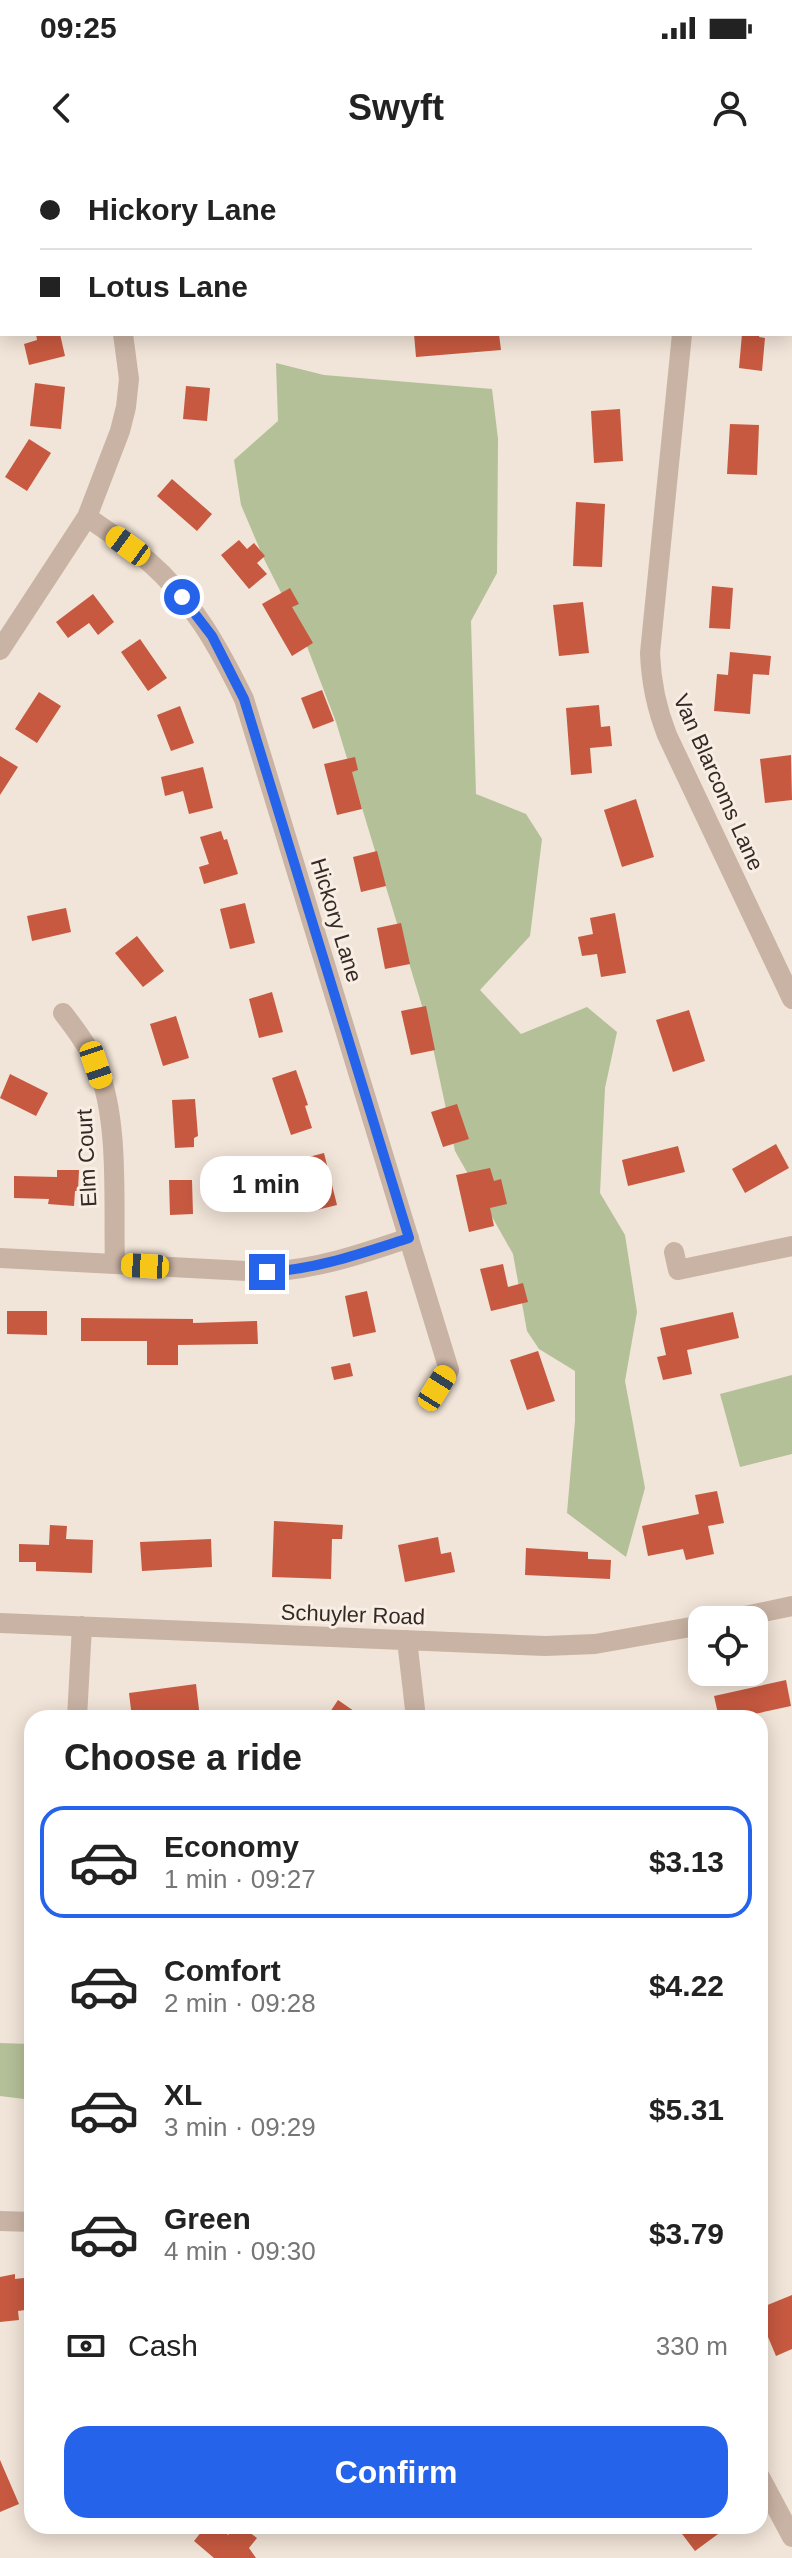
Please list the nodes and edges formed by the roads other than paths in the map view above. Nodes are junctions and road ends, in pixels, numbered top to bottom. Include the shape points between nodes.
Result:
1 (123, 336) edge
2 (682, 336) edge
3 (87, 517) junction
4 (0, 650) edge
5 (792, 999) edge
6 (63, 1013) dead end
7 (409, 1238) junction
8 (792, 1246) edge
9 (674, 1252) dead end
10 (0, 1258) edge
11 (115, 1264) junction
12 (437, 1388) dead end
13 (792, 1606) edge
14 (768, 1611) edge
15 (0, 1623) edge
16 (82, 1626) junction
17 (688, 1627) edge
18 (407, 1640) junction
19 (77, 1710) edge
20 (415, 1710) edge
21 (0, 2221) edge
22 (24, 2222) edge
23 (768, 2492) edge
24 (792, 2537) edge

1 - 3 street via 129,379 126,407
2 - 5 street, Van Blarcoms Lane via 651,682 667,735
3 - 4 street
3 - 7 street, Hickory Lane via 148,561 182,597 212,636 244,699
6 - 11 street, Elm Court via 82,1038 106,1093
7 - 11 street via 298,1270
7 - 12 street, Hickory Lane via 449,1370
8 - 9 street via 678,1270
10 - 11 street
13 - 14 street
15 - 16 street, Schuyler Road
16 - 18 street, Schuyler Road
16 - 19 street
17 - 18 street, Schuyler Road via 595,1644
18 - 20 street
21 - 22 street
23 - 24 street

